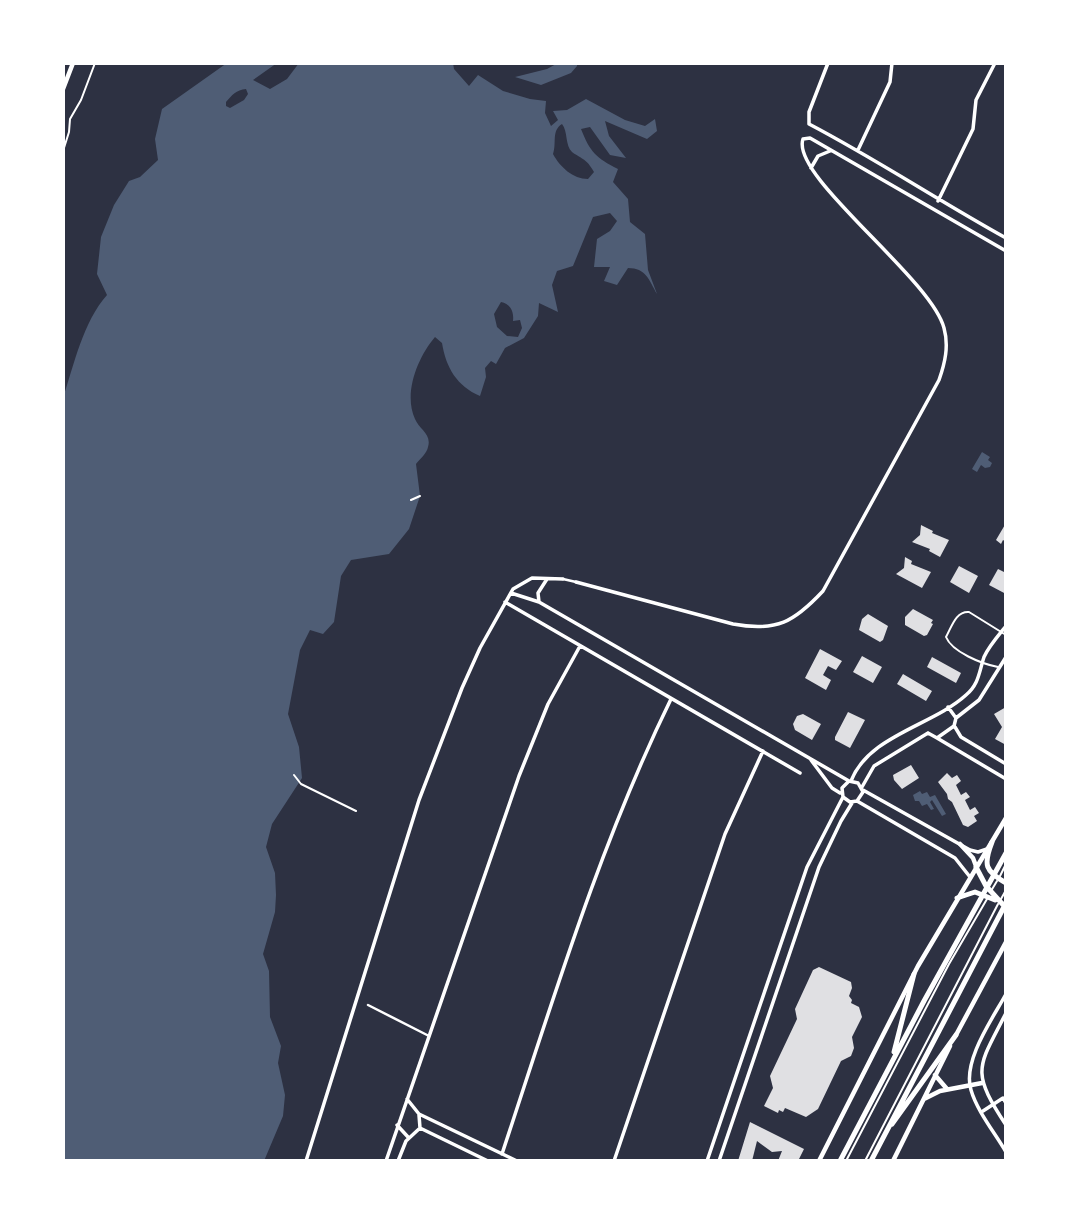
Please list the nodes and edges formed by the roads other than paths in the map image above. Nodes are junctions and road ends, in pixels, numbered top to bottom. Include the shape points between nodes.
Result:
1 (74, 63) edge
2 (828, 63) edge
3 (892, 63) edge
4 (995, 63) edge
5 (63, 89) edge
6 (858, 150) junction
7 (832, 151) junction
8 (811, 168) junction
9 (938, 201) junction
10 (1006, 238) edge
11 (1006, 251) edge
12 (549, 578) junction
13 (563, 579) joint
14 (576, 582) joint
15 (511, 593) junction
16 (505, 602) junction
17 (538, 602) junction
18 (1006, 626) edge
19 (1004, 633) edge
20 (580, 646) junction
21 (1006, 657) edge
22 (983, 663) junction
23 (1000, 667) junction
24 (671, 699) junction
25 (948, 707) junction
26 (956, 718) junction
27 (922, 723) junction
28 (954, 726) junction
29 (928, 733) junction
30 (937, 738) junction
31 (763, 751) junction
32 (807, 756) junction
33 (1006, 764) edge
34 (800, 773) dead end
35 (1006, 779) edge
36 (850, 781) junction
37 (862, 788) junction
38 (842, 796) junction
39 (855, 802) junction
40 (1006, 818) edge
41 (992, 842) junction
42 (960, 844) junction
43 (987, 849) junction
44 (1006, 853) edge
45 (1006, 864) edge
46 (976, 867) junction
47 (970, 877) junction
48 (996, 877) junction
49 (1006, 883) edge
50 (1006, 890) edge
51 (987, 893) junction
52 (957, 898) junction
53 (1003, 904) edge
54 (1006, 942) edge
55 (914, 974) junction
56 (1006, 994) edge
57 (368, 1005) dead end
58 (1006, 1013) edge
59 (956, 1035) junction
60 (429, 1036) junction
61 (892, 1061) junction
62 (739, 1064) junction
63 (750, 1067) junction
64 (935, 1075) junction
65 (982, 1083) junction
66 (970, 1087) junction
67 (947, 1089) junction
68 (1004, 1097) edge
69 (407, 1099) junction
70 (924, 1100) junction
71 (1006, 1103) edge
72 (993, 1105) junction
73 (982, 1111) junction
74 (419, 1114) junction
75 (397, 1125) junction
76 (1006, 1125) edge
77 (889, 1126) junction
78 (419, 1128) junction
79 (408, 1137) junction
80 (1006, 1152) edge
81 (502, 1153) junction
82 (306, 1161) edge
83 (386, 1161) edge
84 (398, 1161) edge
85 (488, 1161) edge
86 (517, 1161) edge
87 (614, 1161) edge
88 (706, 1161) edge
89 (719, 1161) edge
90 (819, 1161) edge
91 (840, 1161) edge
92 (846, 1161) edge
93 (865, 1161) edge
94 (871, 1161) edge
95 (893, 1161) edge

1 - 5 main road
2 - 6 street via 809,112 809,124
3 - 6 street via 890,82
4 - 9 street via 976,100 973,129
6 - 9 street
7 - 8 street via 818,156
7 - 8 street via 807,137 802,141
7 - 11 street
8 - 14 street via 928,297 938,312 947,345 939,380 840,563 805,611 788,622 753,628
9 - 10 street
12 - 13 street
12 - 15 street via 527,580
12 - 17 street via 540,588
13 - 14 street
15 - 16 street
15 - 17 street
16 - 20 street
16 - 82 street via 462,688 419,800
17 - 32 street
18 - 19 street
19 - 22 street via 991,645
19 - 22 lane via 969,612 959,614 946,640
20 - 24 street
20 - 60 street via 548,704 519,776
21 - 23 street
22 - 23 lane
22 - 25 street via 975,686
23 - 26 street via 979,701
24 - 31 street
24 - 81 street via 590,890
25 - 26 street
25 - 27 street
26 - 28 street
27 - 29 street
27 - 36 street via 878,748 858,766
28 - 30 street
28 - 33 street via 961,737
29 - 30 street
29 - 37 street via 874,766
30 - 35 street
31 - 34 street
31 - 87 street via 725,834
32 - 36 street
32 - 38 street
36 - 37 street
36 - 38 street via 843,786
37 - 39 street
37 - 42 street
38 - 39 street
38 - 62 street via 807,867
39 - 47 street via 955,858
39 - 63 street via 818,867
40 - 41 main road
41 - 43 main road
41 - 48 highway via 987,865
42 - 43 street via 975,852
42 - 46 main road
43 - 46 main road
44 - 48 highway
45 - 48 lane
46 - 47 main road
46 - 51 highway
47 - 52 main road
48 - 49 highway
48 - 51 highway
50 - 53 lane
51 - 52 highway
51 - 53 highway
51 - 61 highway
51 - 92 lane
52 - 55 main road
53 - 77 highway
53 - 93 lane
54 - 59 main road
55 - 61 highway
55 - 90 main road
56 - 66 street via 975,1054
57 - 60 street
58 - 65 street via 982,1060
59 - 64 main road
59 - 77 highway
60 - 69 street
61 - 91 highway
62 - 63 street
62 - 88 street
63 - 89 street
64 - 67 main road
64 - 70 main road
65 - 66 main road
65 - 72 street
66 - 67 main road
66 - 73 street
67 - 70 main road
68 - 71 street
68 - 72 street
69 - 74 street
69 - 75 street
70 - 95 main road
72 - 73 street
72 - 76 street
73 - 80 street
74 - 78 street
74 - 81 street
75 - 79 street
75 - 83 street
77 - 94 highway
78 - 79 street
78 - 85 street
79 - 84 street
81 - 86 street

